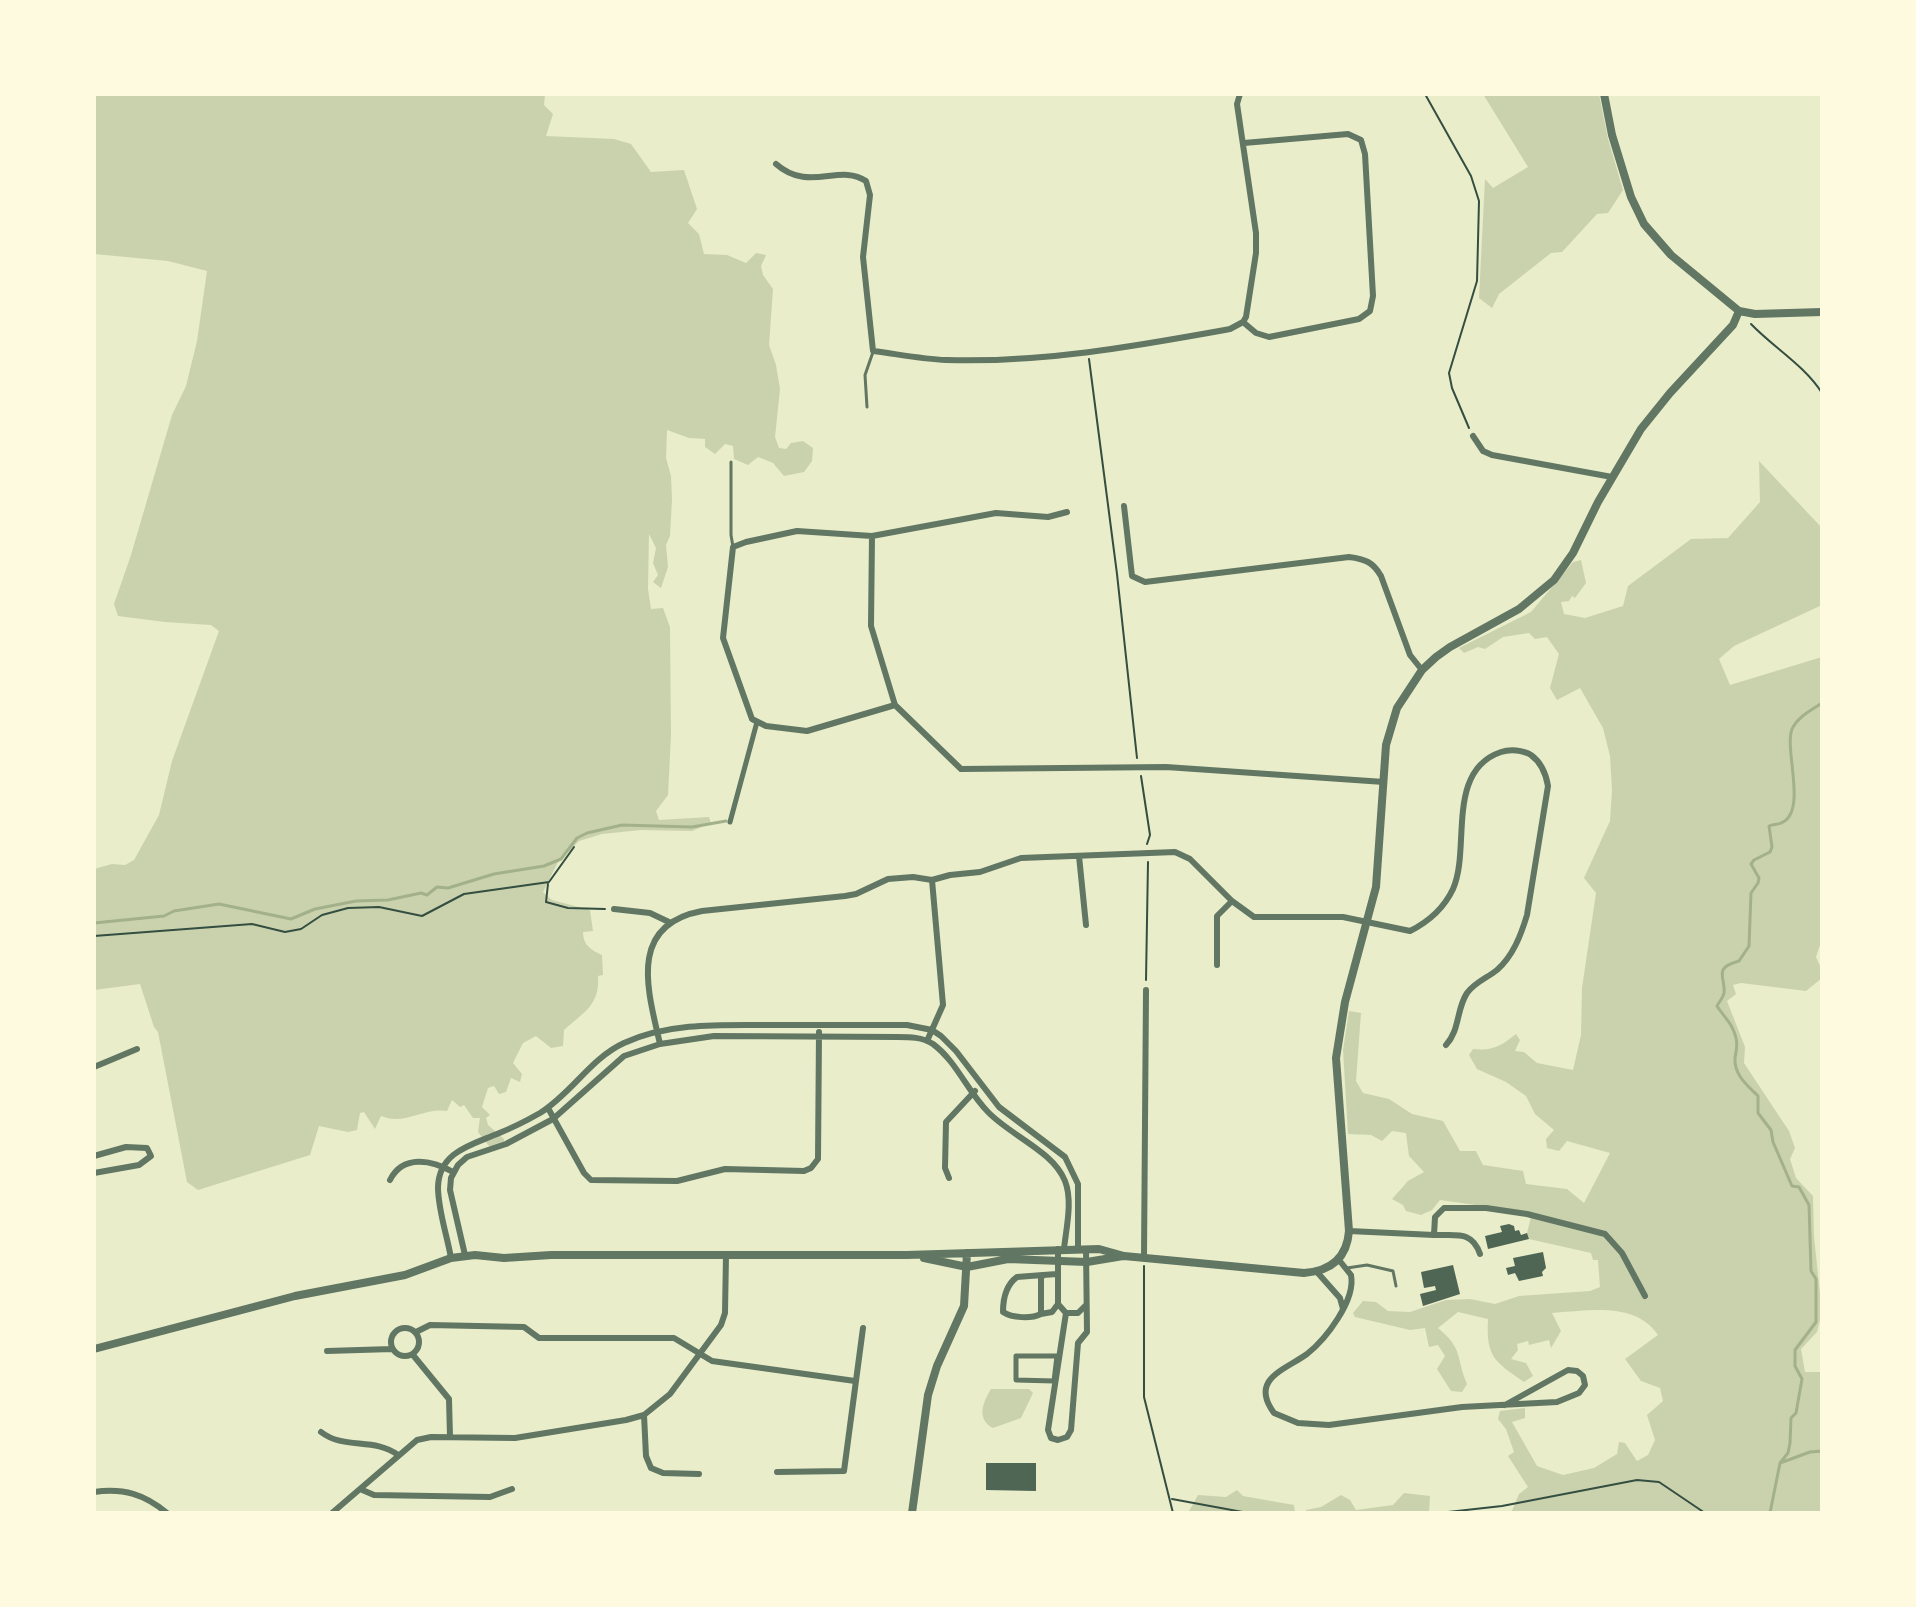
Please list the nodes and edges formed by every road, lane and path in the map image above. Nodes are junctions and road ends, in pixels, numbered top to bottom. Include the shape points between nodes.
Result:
1 (1240, 94) edge
2 (1425, 94) edge
3 (1604, 94) edge
4 (1244, 143) junction
5 (776, 164) dead end
6 (1739, 311) junction
7 (1822, 312) edge
8 (1243, 322) junction
9 (873, 351) junction
10 (1089, 354) junction
11 (1822, 393) edge
12 (867, 407) dead end
13 (1473, 436) joint
14 (731, 462) dead end
15 (1612, 477) junction
16 (1124, 506) dead end
17 (1067, 512) dead end
18 (872, 536) junction
19 (733, 547) junction
20 (1422, 670) junction
21 (895, 705) junction
22 (757, 722) junction
23 (1139, 766) junction
24 (1384, 782) junction
25 (730, 822) dead end
26 (574, 847) dead end
27 (1148, 853) junction
28 (1079, 856) junction
29 (932, 880) junction
30 (549, 882) junction
31 (1232, 901) junction
32 (614, 909) joint
33 (1368, 922) junction
34 (671, 923) junction
35 (1086, 925) dead end
36 (94, 936) edge
37 (1217, 965) dead end
38 (1146, 990) joint
39 (819, 1025) junction
40 (932, 1030) junction
41 (657, 1033) junction
42 (819, 1036) junction
43 (927, 1041) junction
44 (660, 1044) junction
45 (1446, 1045) dead end
46 (137, 1049) dead end
47 (94, 1067) edge
48 (981, 1087) junction
49 (972, 1094) junction
50 (548, 1108) junction
51 (553, 1119) junction
52 (1051, 1144) junction
53 (1045, 1154) junction
54 (94, 1156) edge
55 (444, 1166) junction
56 (453, 1172) junction
57 (94, 1173) edge
58 (949, 1178) dead end
59 (390, 1180) dead end
60 (1068, 1190) junction
61 (1079, 1190) junction
62 (1349, 1231) junction
63 (1434, 1235) junction
64 (1061, 1249) junction
65 (1082, 1249) junction
66 (967, 1253) junction
67 (1480, 1254) dead end
68 (465, 1255) junction
69 (726, 1255) junction
70 (907, 1255) junction
71 (1124, 1256) junction
72 (1144, 1257) junction
73 (451, 1258) junction
74 (1339, 1260) junction
75 (1087, 1266) junction
76 (967, 1267) junction
77 (1347, 1268) junction
78 (1058, 1269) junction
79 (1317, 1272) junction
80 (1043, 1275) junction
81 (1396, 1286) dead end
82 (1645, 1296) dead end
83 (1058, 1304) junction
84 (1086, 1305) junction
85 (1343, 1309) junction
86 (1066, 1313) junction
87 (1041, 1314) junction
88 (863, 1328) dead end
89 (416, 1332) junction
90 (94, 1349) edge
91 (392, 1349) junction
92 (327, 1351) dead end
93 (413, 1355) junction
94 (699, 1355) junction
95 (1057, 1356) joint
96 (855, 1381) junction
97 (1505, 1405) junction
98 (644, 1415) junction
99 (321, 1432) dead end
100 (450, 1437) junction
101 (398, 1455) junction
102 (777, 1472) dead end
103 (699, 1474) dead end
104 (360, 1489) junction
105 (512, 1489) dead end
106 (94, 1492) edge
107 (1171, 1499) junction
108 (167, 1513) edge
109 (332, 1513) edge
110 (912, 1513) edge
111 (1173, 1513) edge
112 (1248, 1513) edge
113 (1439, 1513) edge
114 (1705, 1513) edge

1 - 4 street
2 - 13 path via 1478,194 1477,281 1449,373
3 - 6 street via 1618,159 1644,224 1671,255
4 - 8 street via 1256,253
4 - 8 street via 1348,134 1361,140 1373,296 1365,316 1299,331 1262,336
5 - 9 street via 793,176 853,175 866,181 870,195 863,257
6 - 7 street
6 - 11 path
6 - 15 street via 1733,325 1652,414
8 - 10 street via 1230,329
9 - 10 street via 956,360
9 - 12 lane via 865,375
10 - 23 path
13 - 15 street via 1492,455
14 - 19 lane
15 - 20 street via 1573,553 1544,591 1450,647
16 - 20 street via 1132,576 1145,582 1349,557 1374,564 1410,655
17 - 18 street via 1048,517 996,513
18 - 19 street via 797,531
18 - 21 street via 871,626
19 - 22 street via 723,638
20 - 24 street via 1390,726
21 - 22 street via 807,731
21 - 23 street via 967,771
22 - 25 street
23 - 24 street
23 - 27 path
24 - 33 street via 1379,866
26 - 30 path
27 - 28 street
27 - 31 street via 1184,855
27 - 38 path
28 - 29 street via 1021,858
28 - 35 street
29 - 34 street via 888,879 856,894 702,911
29 - 40 street via 943,1005
30 - 32 path via 546,902
30 - 36 path via 464,894 422,916 379,907 348,908 285,932 252,924
31 - 33 street via 1254,917 1324,916
31 - 37 street via 1217,916
32 - 34 street via 650,913
33 - 45 street via 1410,931 1435,915 1458,877 1463,802 1472,779 1490,758 1505,751 1525,752 1539,762 1547,778 1547,796 1525,923 1506,960 1469,991
33 - 62 street via 1345,1002 1336,1058
34 - 41 street via 647,962
38 - 72 street
39 - 40 street
39 - 41 street via 704,1025
39 - 42 street
40 - 43 street
40 - 48 street via 956,1051
41 - 44 street
41 - 50 street via 609,1052
42 - 43 street
42 - 44 street via 714,1036
42 - 51 street via 818,1159 804,1171 725,1169 677,1181 591,1180
43 - 49 street via 947,1057
44 - 51 street via 619,1059
46 - 47 street
48 - 49 street
48 - 52 street via 1009,1116
49 - 53 street via 1005,1128
49 - 58 street via 946,1122
50 - 51 street
50 - 55 street via 460,1148
51 - 56 street via 467,1157
52 - 53 street
52 - 61 street via 1070,1165
53 - 60 street
54 - 57 street via 143,1146 151,1156 139,1165
55 - 56 street
55 - 59 street via 423,1161 401,1166
55 - 73 street via 438,1191
56 - 68 street via 450,1190
60 - 61 street
60 - 64 street
61 - 65 street
62 - 63 street
62 - 74 street
63 - 67 street via 1468,1237
63 - 82 street via 1435,1217 1444,1208 1513,1212 1597,1230 1615,1242
64 - 65 street
64 - 66 street
64 - 78 street
65 - 71 street
65 - 75 street
66 - 70 street
66 - 76 street
68 - 69 street
68 - 73 street
69 - 70 street
69 - 94 street via 724,1317
70 - 76 street
71 - 72 street
71 - 75 street
72 - 79 street
72 - 107 path via 1144,1397
73 - 90 street via 405,1275 295,1296
74 - 77 street
74 - 79 street
75 - 78 street
75 - 84 street
76 - 78 street via 1008,1259
76 - 110 street via 964,1306 928,1395
77 - 81 lane via 1367,1265 1393,1271
77 - 85 street via 1352,1288
78 - 80 street
78 - 83 street
79 - 85 street
80 - 87 street
80 - 87 street via 1017,1277 1003,1302 1009,1316
83 - 86 street
83 - 87 street
84 - 86 street via 1078,1313
84 - 86 street via 1087,1332 1078,1343 1071,1430 1058,1440 1048,1430
85 - 97 street via 1315,1346 1271,1377 1266,1399 1277,1416 1319,1425
88 - 96 street
89 - 91 street via 399,1329 391,1337
89 - 93 street via 420,1344
89 - 94 street via 430,1325 508,1326 527,1327 539,1338 674,1338
91 - 92 street
91 - 93 street via 401,1356
93 - 100 street via 449,1399
94 - 96 street
94 - 98 street via 670,1394
95 - 95 street via 1016,1356 1016,1380 1054,1381
96 - 102 street via 844,1471
97 - 97 street via 1563,1401 1583,1389 1583,1376 1568,1370
98 - 100 street via 515,1438
98 - 103 street via 651,1468
99 - 101 street via 335,1440 378,1444
100 - 101 street via 417,1440
101 - 104 street
104 - 105 street via 374,1495 490,1497
104 - 109 street
106 - 108 street via 132,1492
107 - 111 path
107 - 112 path
113 - 114 path via 1637,1480 1659,1482

